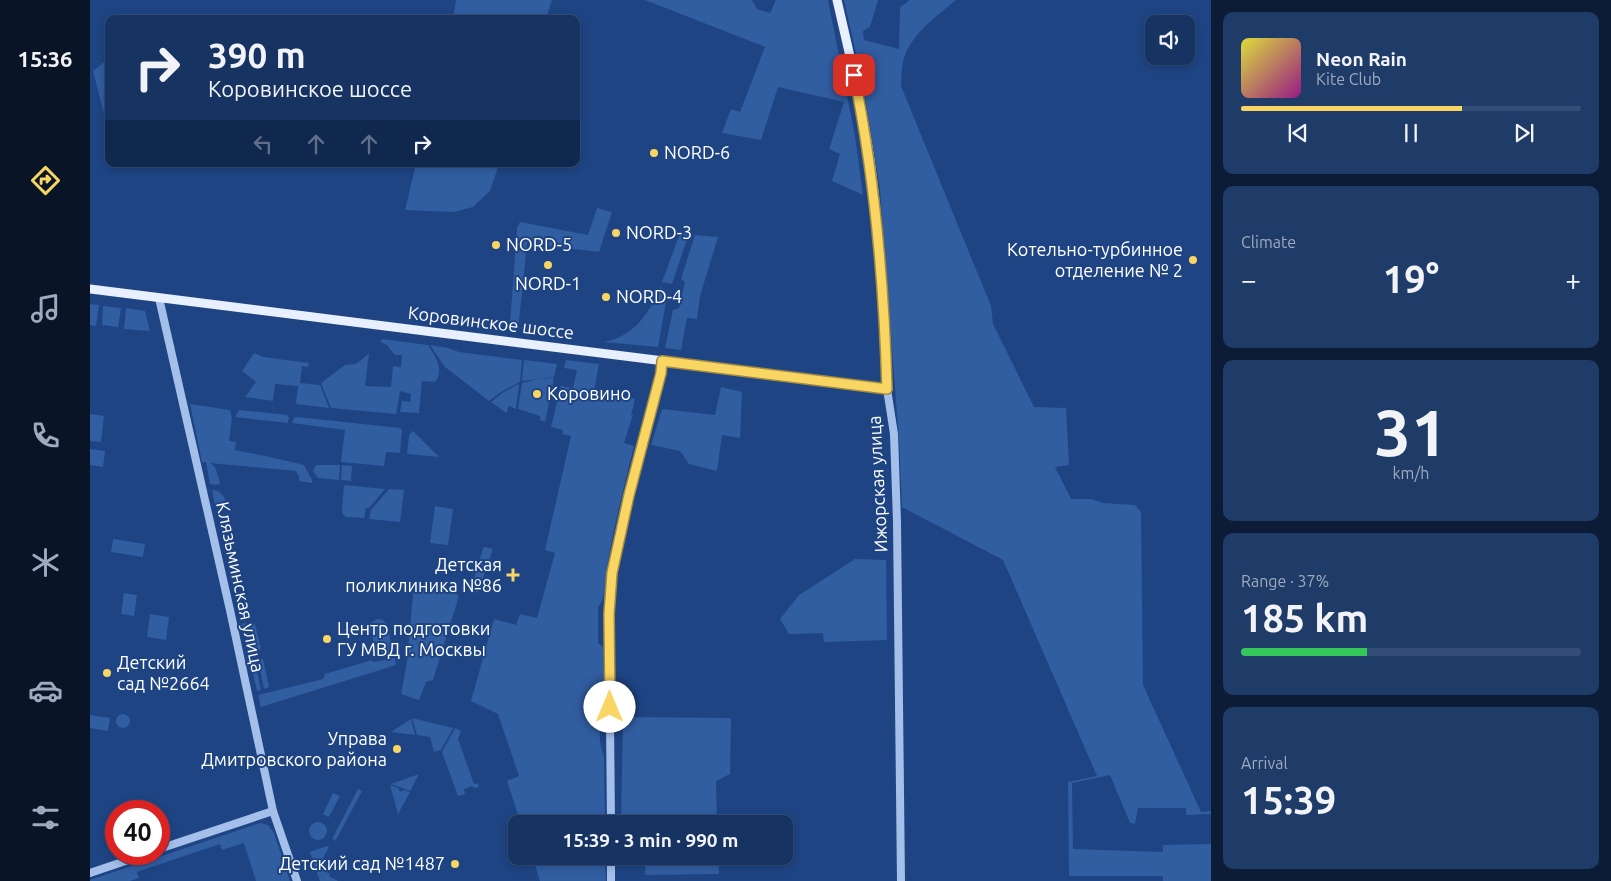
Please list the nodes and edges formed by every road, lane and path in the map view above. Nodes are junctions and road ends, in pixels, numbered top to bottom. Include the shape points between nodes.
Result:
1 (837, 0) edge
2 (90, 290) edge
3 (159, 298) junction
4 (662, 361) junction
5 (887, 389) junction
6 (273, 810) junction
7 (610, 815) edge
8 (170, 845) edge
9 (114, 865) edge
10 (611, 865) edge
11 (90, 873) edge
12 (297, 881) edge
13 (611, 881) edge
14 (901, 881) edge

1 - 5 main road, Ижорская улица via 864,122 873,183
2 - 3 main road, Коровинское шоссе
3 - 4 main road, Коровинское шоссе
3 - 6 street, Клязьминская улица
4 - 5 main road, Коровинское шоссе
4 - 7 street via 612,573 609,614
5 - 14 street, Ижорская улица via 894,434 897,522
6 - 8 street
6 - 12 street, Клязьминская улица
9 - 11 street
10 - 13 street

